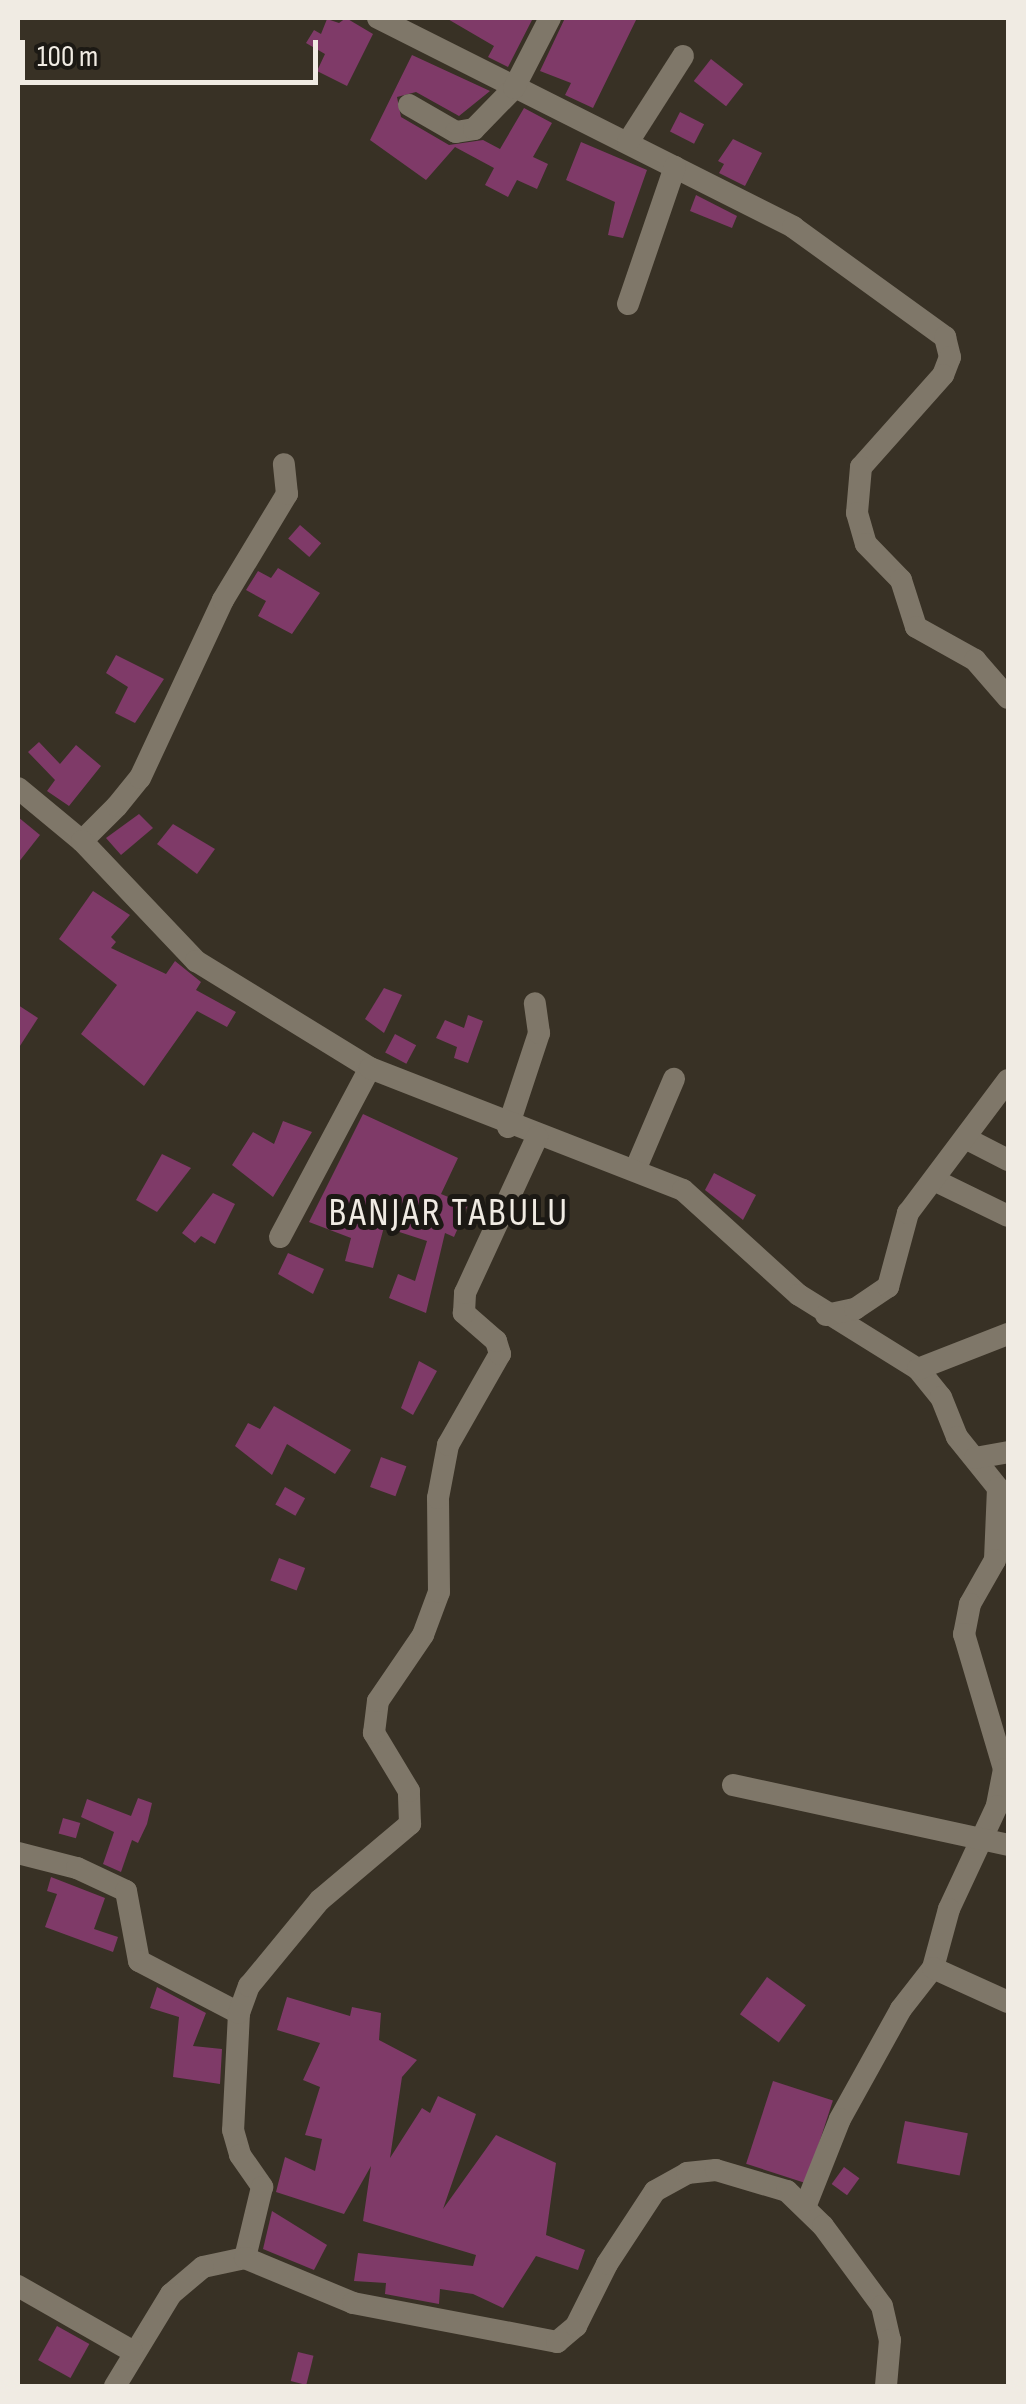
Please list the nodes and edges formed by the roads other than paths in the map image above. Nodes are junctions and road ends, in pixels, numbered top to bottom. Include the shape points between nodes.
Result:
1 (550, 18) edge
2 (394, 21) edge
3 (683, 56) dead end
4 (514, 88) junction
5 (409, 105) dead end
6 (628, 142) junction
7 (675, 167) junction
8 (628, 304) dead end
9 (284, 464) dead end
10 (1008, 698) edge
11 (18, 788) edge
12 (82, 841) junction
13 (536, 1003) dead end
14 (370, 1068) junction
15 (674, 1080) dead end
16 (1008, 1080) edge
17 (508, 1126) junction
18 (537, 1138) junction
19 (967, 1139) junction
20 (1008, 1160) edge
21 (636, 1168) junction
22 (934, 1180) junction
23 (1008, 1216) edge
24 (280, 1236) dead end
25 (826, 1315) junction
26 (1008, 1334) edge
27 (918, 1369) junction
28 (1008, 1452) edge
29 (975, 1458) junction
30 (733, 1785) dead end
31 (983, 1842) junction
32 (1008, 1845) edge
33 (18, 1854) edge
34 (934, 1968) junction
35 (1008, 2002) edge
36 (238, 2012) junction
37 (806, 2205) junction
38 (245, 2258) junction
39 (18, 2286) edge
40 (132, 2351) junction
41 (116, 2386) edge
42 (886, 2386) edge

1 - 4 street
2 - 4 street
3 - 6 street
4 - 5 street via 465,134
4 - 6 street
6 - 7 street
7 - 8 street
7 - 10 street via 793,227 945,337 950,357 943,375 870,450 857,484 857,512 866,544 902,580 916,626 975,660
9 - 12 street via 288,494 223,600 140,778
11 - 12 street
12 - 14 street via 196,962
13 - 17 street via 539,1033
14 - 17 street
14 - 24 street
15 - 21 street
16 - 19 street
17 - 18 street
18 - 21 street
18 - 36 street via 465,1294 464,1313 496,1341 500,1354 448,1445 436,1520 439,1592 423,1635 378,1701 374,1734 409,1791 410,1824 320,1900 249,1986
19 - 20 street
19 - 22 street
21 - 25 street via 683,1190
22 - 23 street
22 - 25 street via 900,1228 888,1287 855,1309
25 - 27 street
26 - 27 street
27 - 29 street
28 - 29 street
29 - 31 street via 1000,1499 995,1560 970,1604 964,1634 1004,1770
30 - 31 street
31 - 32 street
31 - 34 street via 948,1909
33 - 36 street via 78,1868 126,1891 139,1961
34 - 35 street
34 - 37 street via 901,2008 840,2120
36 - 38 street via 233,2130 262,2188
37 - 38 street via 763,2181 716,2170 671,2182 656,2191 576,2326 557,2342 354,2303
37 - 42 street via 882,2306 890,2340
38 - 40 street via 203,2267 170,2294
39 - 40 street
40 - 41 street

